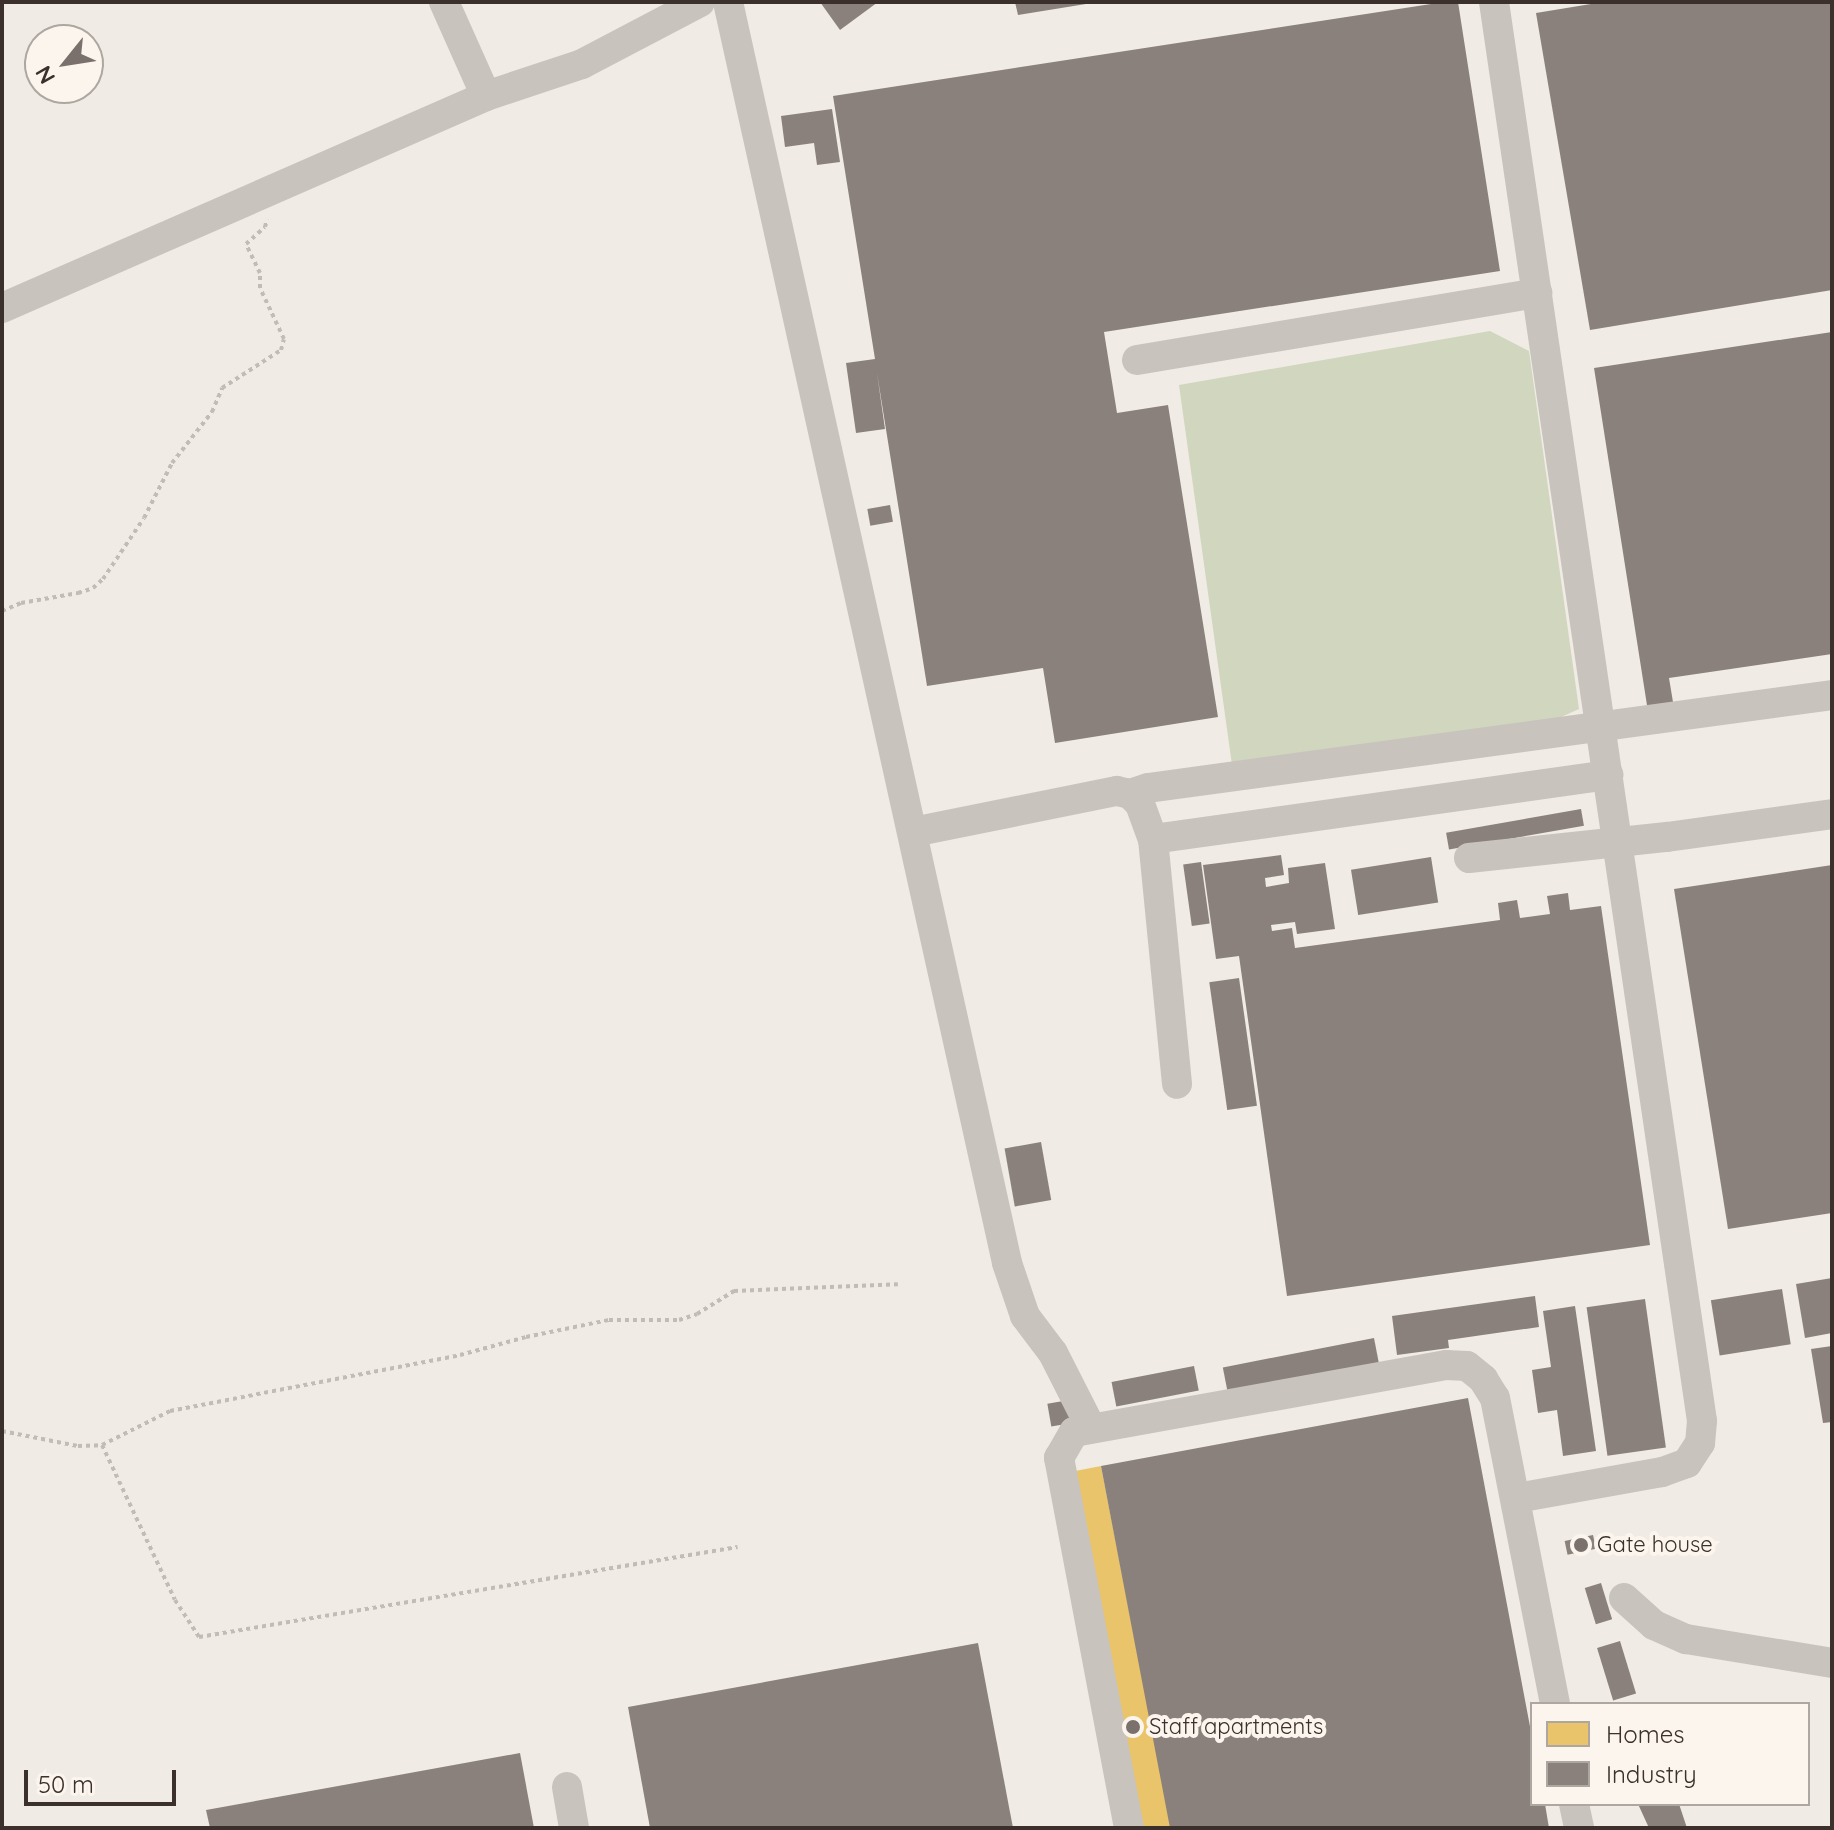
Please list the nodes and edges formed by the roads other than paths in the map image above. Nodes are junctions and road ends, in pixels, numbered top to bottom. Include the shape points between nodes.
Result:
1 (444, 2) edge
2 (700, 2) edge
3 (728, 2) edge
4 (1494, 2) edge
5 (486, 96) junction
6 (1537, 293) junction
7 (2, 308) edge
8 (1137, 360) dead end
9 (1832, 695) edge
10 (1601, 727) junction
11 (1609, 775) junction
12 (1130, 794) junction
13 (1832, 814) edge
14 (913, 832) junction
15 (1153, 839) junction
16 (1616, 840) junction
17 (1469, 858) dead end
18 (1177, 1084) dead end
19 (1091, 1428) junction
20 (1517, 1498) junction
21 (1624, 1598) dead end
22 (1832, 1663) edge
23 (1555, 1702) edge
24 (567, 1787) dead end
25 (1574, 1806) edge
26 (574, 1828) edge
27 (1129, 1828) edge
28 (1579, 1828) edge

1 - 5 street
2 - 5 street via 582,64
3 - 14 street
4 - 6 street
5 - 7 street
6 - 8 street
6 - 10 street
9 - 10 street
10 - 11 street
10 - 12 street
11 - 15 street
11 - 16 street
12 - 14 street via 1117,791
12 - 15 street via 1148,818
13 - 16 street
14 - 19 street via 1016,1295
15 - 18 street
16 - 17 street
16 - 20 street via 1702,1421 1700,1443 1687,1463 1662,1472
19 - 20 street via 1446,1365 1467,1366 1495,1398
19 - 27 street via 1074,1432 1059,1458
20 - 23 street
21 - 22 street via 1654,1625 1686,1639
24 - 26 street
25 - 28 street

